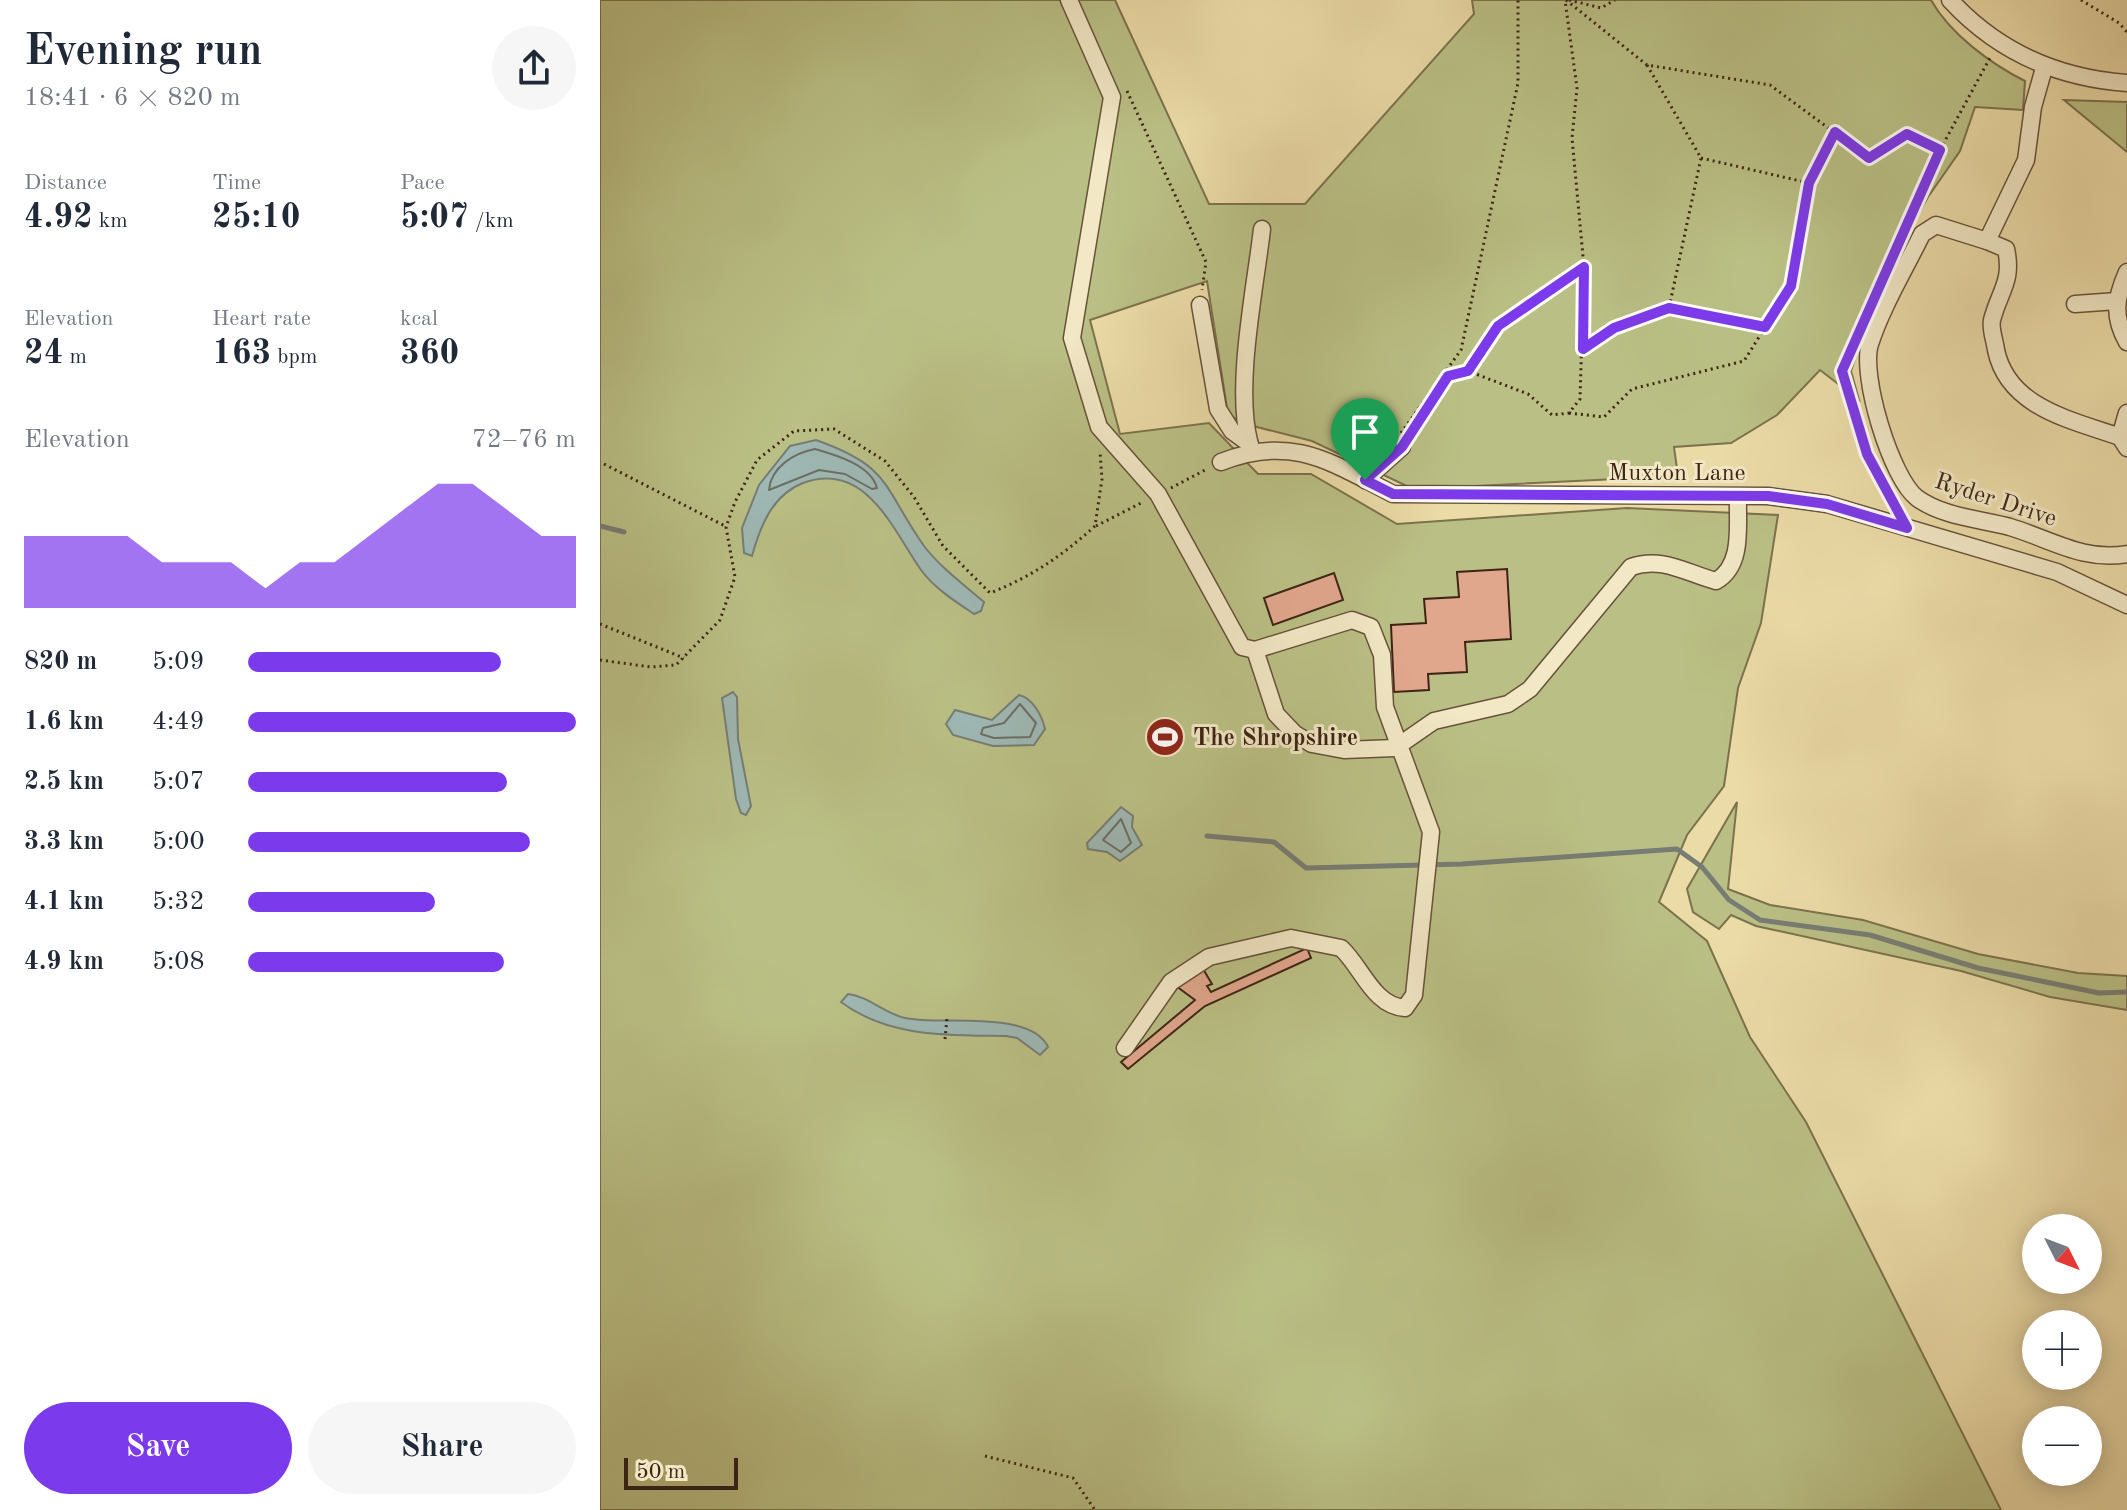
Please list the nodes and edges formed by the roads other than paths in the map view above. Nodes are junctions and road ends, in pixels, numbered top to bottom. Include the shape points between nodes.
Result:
1 (1069, 0) edge
2 (1950, 0) edge
3 (2044, 68) junction
4 (2127, 83) edge
5 (1262, 229) dead end
6 (1987, 241) junction
7 (2127, 272) edge
8 (2117, 301) junction
9 (2075, 304) dead end
10 (1200, 305) road end
11 (2127, 342) edge
12 (2127, 413) edge
13 (1400, 442) road end
14 (2124, 443) edge
15 (1251, 446) junction
16 (1221, 462) dead end
17 (1365, 480) junction
18 (1738, 498) junction
19 (2127, 554) edge
20 (2127, 605) edge
21 (1255, 650) junction
22 (1401, 745) junction
23 (1125, 1048) dead end

1 - 21 street via 1112,97 1072,338 1099,427 1158,494 1242,647
2 - 3 street via 2000,44
3 - 4 street
3 - 6 street via 2026,160
5 - 15 street via 1245,384
6 - 14 street via 2006,249 2011,271 1991,323 1999,361 2019,396
6 - 19 street, Ryder Drive via 1936,225 1922,234 1868,347 1881,435 1893,464 1916,498 1951,514 2020,531 2077,553 2106,558
7 - 8 street
8 - 9 street
8 - 11 street via 2116,321
10 - 15 street via 1218,409 1232,431
12 - 14 street
13 - 17 street
15 - 16 street, Muxton Lane
15 - 17 street, Muxton Lane via 1291,449
17 - 18 street, Muxton Lane via 1393,494
18 - 20 street, Muxton Lane via 1768,496 1827,504 2057,572
18 - 22 street via 1739,545 1721,578 1716,581 1662,563 1631,567 1530,689 1508,704 1434,721
21 - 22 street via 1276,714 1295,734 1312,744 1344,750
21 - 22 street via 1352,620 1363,622 1378,639 1385,707
22 - 23 street via 1423,804 1432,848 1411,1002 1405,1008 1386,1002 1341,948 1291,938 1209,957 1171,982

